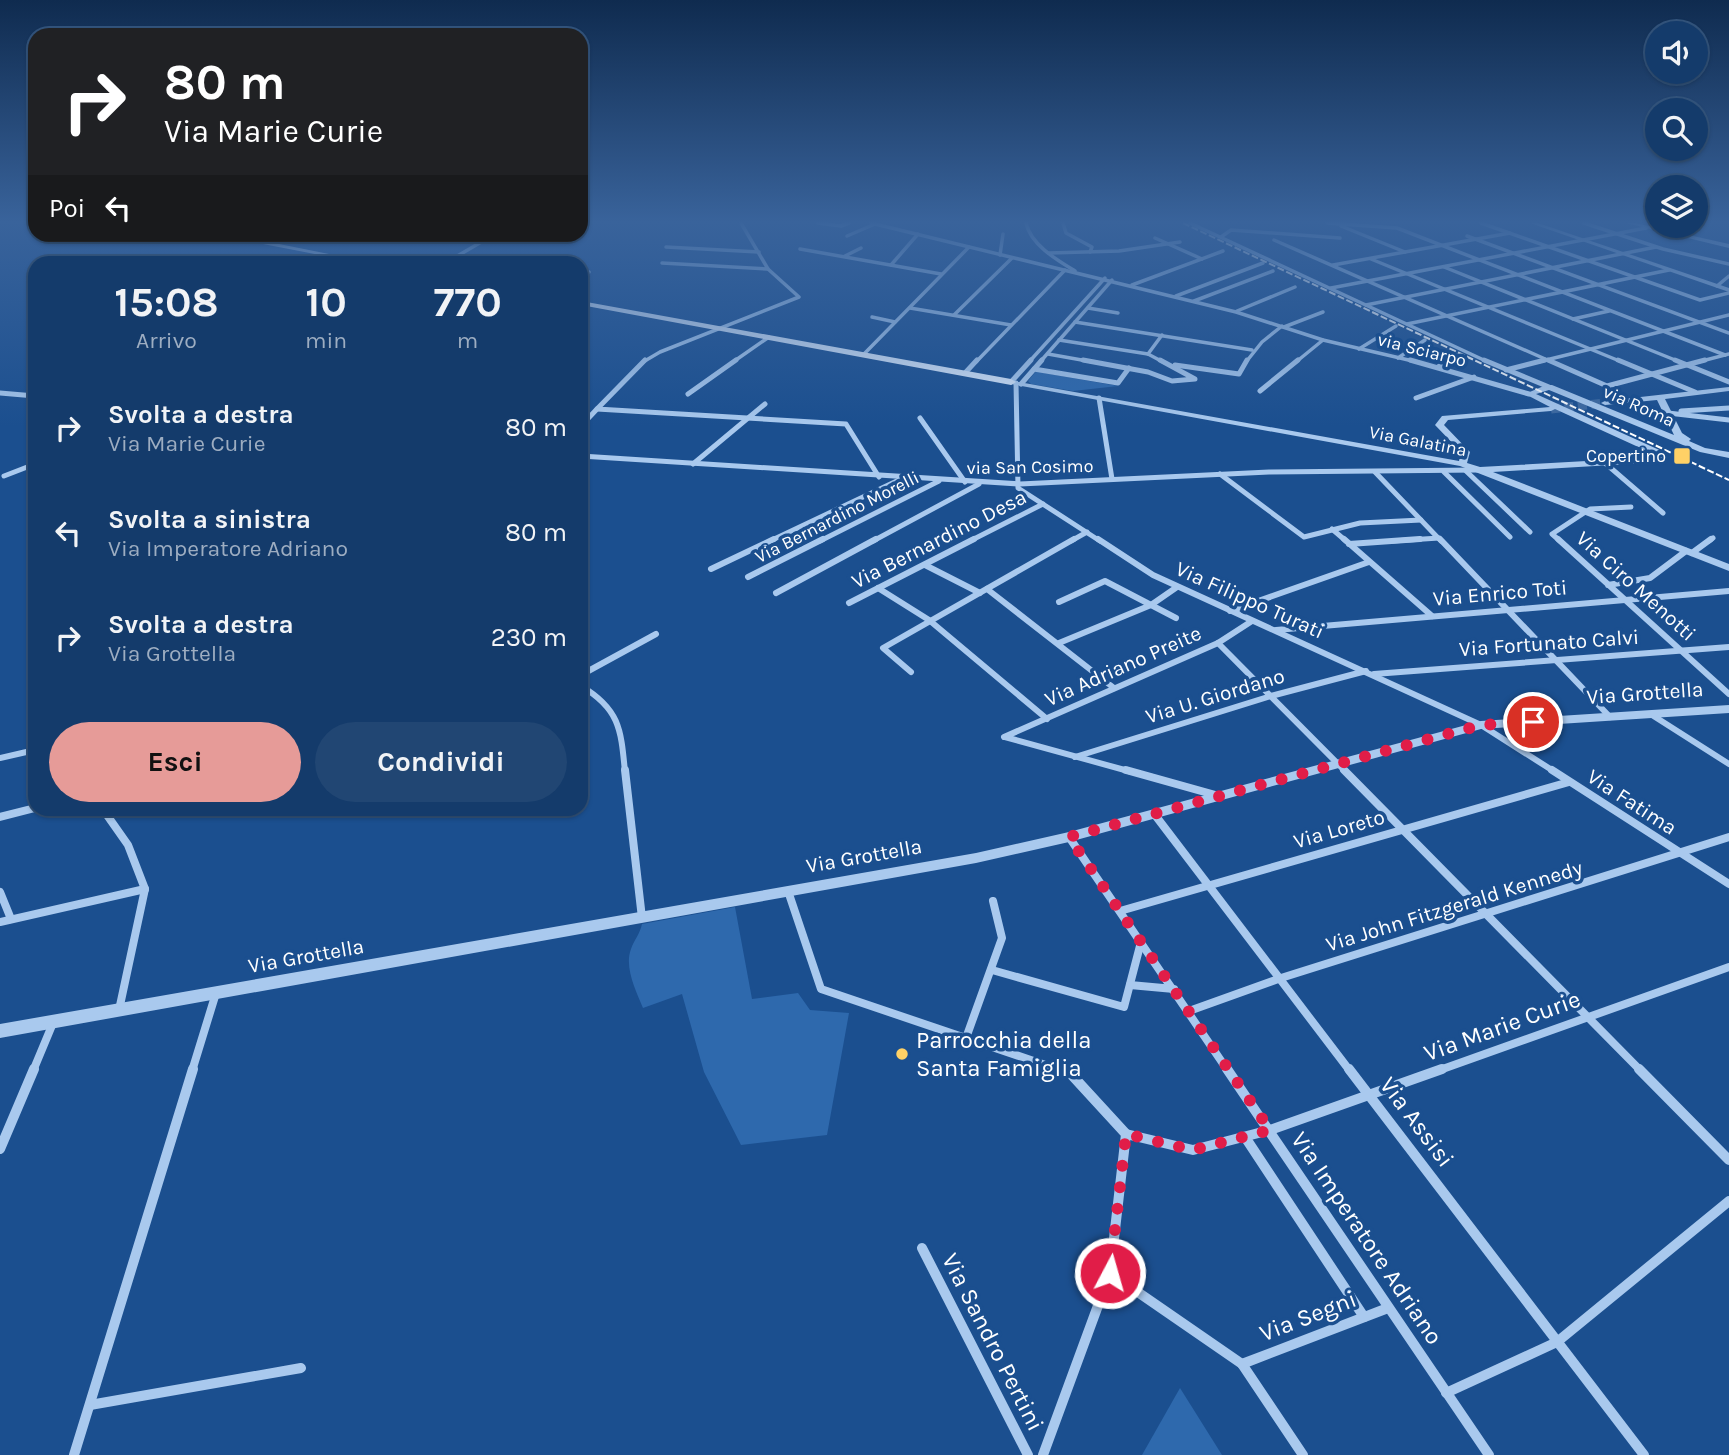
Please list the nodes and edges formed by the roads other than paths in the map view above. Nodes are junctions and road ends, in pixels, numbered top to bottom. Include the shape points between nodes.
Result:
1 (792, 291) edge
2 (926, 291) edge
3 (979, 291) edge
4 (1044, 291) edge
5 (1094, 291) edge
6 (1102, 291) edge
7 (1156, 291) edge
8 (1189, 291) edge
9 (1221, 291) edge
10 (1286, 291) edge
11 (1335, 291) edge
12 (1391, 291) edge
13 (1440, 291) edge
14 (1447, 291) edge
15 (1505, 291) edge
16 (1567, 291) edge
17 (1617, 291) edge
18 (1675, 291) edge
19 (1729, 291) edge
20 (1562, 292) junction
21 (1176, 296) junction
22 (1405, 297) junction
23 (1525, 299) junction
24 (1194, 301) junction
25 (588, 304) edge
26 (1366, 305) junction
27 (1088, 307) junction
28 (1487, 307) junction
29 (910, 308) junction
30 (1609, 310) junction
31 (1236, 312) junction
32 (1323, 312) dead end
33 (1118, 313) dead end
34 (954, 315) junction
35 (1729, 315) edge
36 (1446, 316) junction
37 (873, 317) dead end
38 (1573, 318) junction
39 (1075, 321) junction
40 (895, 322) junction
41 (1700, 322) junction
42 (1406, 324) junction
43 (1011, 325) junction
44 (1396, 326) dead end
45 (1283, 327) junction
46 (718, 328) junction
47 (1664, 331) junction
48 (1729, 333) edge
49 (1162, 335) junction
50 (769, 337) junction
51 (1059, 340) junction
52 (1323, 340) junction
53 (1425, 340) dead end
54 (1626, 340) junction
55 (1359, 349) junction
56 (1590, 349) junction
57 (1252, 350) junction
58 (864, 354) junction
59 (1048, 354) junction
60 (1148, 354) junction
61 (1456, 355) dead end
62 (1727, 355) edge
63 (1398, 358) junction
64 (1548, 360) junction
65 (1171, 364) junction
66 (1688, 365) junction
67 (1438, 367) junction
68 (1129, 368) junction
69 (1034, 369) junction
70 (1505, 370) junction
71 (965, 373) junction
72 (1651, 374) junction
73 (1474, 377) junction
74 (1729, 382) edge
75 (1016, 383) junction
76 (1549, 387) junction
77 (1729, 389) edge
78 (1260, 391) dead end
79 (1533, 392) junction
80 (1695, 392) junction
81 (0, 393) edge
82 (688, 394) dead end
83 (28, 395) edge
84 (1660, 397) junction
85 (1099, 398) junction
86 (1416, 398) dead end
87 (1644, 398) junction
88 (1628, 400) junction
89 (1605, 403) tunnel mouth
90 (765, 404) dead end
91 (1729, 408) edge
92 (597, 409) junction
93 (1551, 409) tunnel mouth
94 (1663, 409) junction
95 (1702, 409) junction
96 (920, 418) dead end
97 (1713, 418) junction
98 (588, 419) edge
99 (748, 419) junction
100 (1729, 420) edge
101 (1669, 429) junction
102 (1703, 450) junction
103 (1729, 455) edge
104 (588, 457) edge
105 (1605, 463) junction
106 (692, 464) junction
107 (28, 467) edge
108 (1464, 468) junction
109 (1479, 470) junction
110 (1444, 471) junction
111 (1375, 472) junction
112 (1220, 474) junction
113 (4, 476) dead end
114 (879, 477) junction
115 (902, 478) junction
116 (1112, 480) junction
117 (939, 481) junction
118 (965, 482) junction
119 (980, 483) junction
120 (1020, 485) junction
121 (1042, 503) junction
122 (1632, 507) dead end
123 (1587, 512) junction
124 (1663, 513) dead end
125 (1421, 520) junction
126 (1332, 529) junction
127 (1087, 532) junction
128 (1530, 532) dead end
129 (1510, 537) dead end
130 (1438, 538) junction
131 (1713, 538) dead end
132 (1349, 544) junction
133 (1689, 552) junction
134 (1369, 562) junction
135 (925, 565) junction
136 (1729, 568) edge
137 (711, 569) dead end
138 (748, 578) dead end
139 (1608, 585) junction
140 (1177, 587) junction
141 (878, 588) junction
142 (987, 589) junction
143 (1729, 591) edge
144 (776, 593) dead end
145 (980, 593) junction
146 (1626, 600) junction
147 (1059, 602) dead end
148 (849, 603) dead end
149 (1151, 605) junction
150 (1509, 610) junction
151 (1230, 611) junction
152 (1432, 616) junction
153 (1176, 618) dead end
154 (929, 620) junction
155 (1252, 621) junction
156 (1274, 630) junction
157 (656, 634) dead end
158 (1059, 643) junction
159 (1218, 643) junction
160 (1729, 647) edge
161 (1681, 650) junction
162 (1557, 659) junction
163 (588, 671) edge
164 (911, 673) dead end
165 (1368, 673) junction
166 (1114, 688) junction
167 (588, 690) edge
168 (1729, 694) edge
169 (1271, 696) junction
170 (1729, 709) edge
171 (1652, 715) junction
172 (1610, 717) junction
173 (1047, 719) junction
174 (1481, 725) junction
175 (28, 752) edge
176 (1075, 757) junction
177 (0, 758) edge
178 (1729, 764) edge
179 (1336, 765) junction
180 (1569, 782) junction
181 (1221, 797) junction
182 (28, 810) edge
183 (1156, 814) junction
184 (108, 816) edge
185 (0, 817) edge
186 (1402, 829) junction
187 (1069, 837) junction
188 (1729, 838) edge
189 (1680, 853) junction
190 (1729, 884) edge
191 (1210, 885) junction
192 (145, 889) junction
193 (788, 891) junction
194 (0, 892) edge
195 (993, 901) dead end
196 (1120, 911) junction
197 (1488, 914) junction
198 (642, 918) junction
199 (11, 919) junction
200 (0, 922) edge
201 (1142, 942) junction
202 (1729, 967) edge
203 (992, 970) junction
204 (1281, 978) junction
205 (1130, 985) junction
206 (1174, 989) junction
207 (216, 993) junction
208 (119, 1010) junction
209 (1189, 1011) junction
210 (1588, 1016) junction
211 (53, 1022) junction
212 (0, 1031) edge
213 (966, 1038) junction
214 (1372, 1097) junction
215 (1270, 1130) junction
216 (1126, 1134) junction
217 (1245, 1137) junction
218 (0, 1149) edge
219 (1729, 1160) edge
220 (1729, 1201) edge
221 (922, 1248) dead end
222 (1110, 1273) junction
223 (1388, 1308) junction
224 (1364, 1317) junction
225 (1557, 1342) junction
226 (1242, 1364) junction
227 (301, 1368) dead end
228 (1446, 1393) junction
229 (90, 1405) junction
230 (74, 1455) edge
231 (1028, 1455) edge
232 (1043, 1455) edge
233 (1303, 1455) edge
234 (1489, 1455) edge
235 (1644, 1455) edge

1 - 46 street via 797,299
2 - 29 street
3 - 34 street
4 - 43 street
5 - 75 street
6 - 27 street
7 - 21 street, via Sciarpo
8 - 21 street
9 - 24 street
10 - 31 street
11 - 26 street
12 - 22 street
13 - 22 street
14 - 28 street
15 - 23 street
16 - 20 street
17 - 41 street
18 - 19 street via 1700,300
20 - 23 street
20 - 30 street
21 - 24 street, via Sciarpo
22 - 26 street
22 - 36 street
23 - 28 street
23 - 38 street
24 - 31 street, via Sciarpo
25 - 46 main road
26 - 42 street
27 - 33 street
27 - 39 street
28 - 36 street
28 - 56 street
29 - 34 street
29 - 40 street
30 - 38 street
30 - 47 street
31 - 45 street, via Sciarpo
32 - 45 street
34 - 43 street
35 - 41 street
36 - 42 street
36 - 64 street
37 - 40 street
38 - 54 street
39 - 49 street
39 - 51 street
40 - 58 street
41 - 47 street
41 - 48 street
42 - 70 street
43 - 71 street
44 - 55 street
45 - 52 street, via Sciarpo
45 - 57 street via 1262,338
46 - 50 main road
46 - 92 street via 644,361
47 - 54 street
47 - 62 street
49 - 57 street
49 - 60 street
50 - 58 main road
50 - 82 street
51 - 59 street
51 - 60 street
52 - 55 street, via Sciarpo
52 - 78 street
53 - 63 street
54 - 56 street
54 - 66 street
55 - 63 street, via Sciarpo
56 - 64 street
56 - 72 street
57 - 65 street via 1239,374
58 - 71 main road
59 - 68 street
59 - 69 street
60 - 65 street
61 - 67 street
62 - 66 street
63 - 67 street, via Sciarpo
64 - 70 street
64 - 72 street via 1607,386
65 - 68 street via 1195,379 1172,381
66 - 72 street
66 - 74 street
67 - 73 street, via Sciarpo
68 - 69 street via 1118,383
69 - 75 street
70 - 76 street
71 - 75 main road
72 - 80 street
73 - 79 street, via Sciarpo
73 - 86 street
75 - 85 street, Via Galatina
75 - 120 street
76 - 79 street
76 - 101 street, via Roma via 1651,428
77 - 80 street
79 - 105 street, Via Galatina via 1663,455 1662,459
80 - 84 street
81 - 83 street
84 - 87 street
84 - 94 street
85 - 108 street, Via Galatina
85 - 116 street
87 - 88 street
87 - 94 street
88 - 89 street
88 - 94 street
90 - 99 street
91 - 95 street
92 - 98 street
92 - 99 street
93 - 108 street via 1445,418 1439,425 1466,452
94 - 95 street
94 - 97 street
94 - 101 street
95 - 97 street
96 - 118 street
97 - 100 street
99 - 106 street
99 - 114 street via 846,424
101 - 102 street, via Roma
101 - 102 street
102 - 103 street, via Roma
104 - 106 street, via San Cosimo
105 - 109 street, Via Galatina
105 - 124 street
106 - 114 street, via San Cosimo
107 - 113 street
108 - 109 street, Via Galatina
108 - 110 street, via San Cosimo
108 - 128 street
109 - 123 street
110 - 111 street, via San Cosimo
110 - 129 street
111 - 112 street, via San Cosimo
111 - 125 street
112 - 116 street, via San Cosimo
112 - 126 street via 1304,537
114 - 115 street, via San Cosimo
115 - 117 street, via San Cosimo
115 - 137 street
116 - 120 street, via San Cosimo
117 - 118 street, via San Cosimo
117 - 138 street, Via Bernardino Morelli
118 - 119 street, via San Cosimo
119 - 120 street, via San Cosimo
119 - 144 street
120 - 121 street, Via Filippo Turati via 1018,488
121 - 127 street, Via Filippo Turati
121 - 135 street, Via Bernardino Desa
122 - 123 street, Via Ciro Menotti
123 - 133 street
123 - 139 street, Via Ciro Menotti via 1552,534
125 - 126 street
125 - 130 street
126 - 132 street
127 - 140 street, Via Filippo Turati
127 - 142 street
130 - 132 street
130 - 150 street
131 - 133 street
132 - 134 street
133 - 136 street
133 - 139 street via 1650,578
134 - 151 street
134 - 152 street
135 - 141 street, Via Bernardino Desa
135 - 145 street
139 - 146 street, Via Ciro Menotti
140 - 149 street
140 - 151 street, Via Filippo Turati
141 - 148 street, Via Bernardino Desa
141 - 154 street
142 - 145 street
142 - 158 street
143 - 146 street, Via Enrico Toti
145 - 154 street
146 - 150 street, Via Enrico Toti
146 - 161 street, Via Ciro Menotti
147 - 149 street via 1105,581
149 - 153 street
149 - 158 street
150 - 152 street, Via Enrico Toti
150 - 162 street
151 - 155 street, Via Filippo Turati
152 - 156 street, Via Enrico Toti
154 - 164 street via 883,648
154 - 173 street
155 - 156 street, Via Filippo Turati
155 - 159 street, Via Adriano Preite
156 - 165 street, Via Filippo Turati
157 - 163 street
158 - 166 street
159 - 166 street, Via Adriano Preite
159 - 169 street
160 - 161 street, Via Fortunato Calvi
161 - 162 street, Via Fortunato Calvi
161 - 168 street, Via Ciro Menotti
162 - 165 street, Via Fortunato Calvi
162 - 172 street
165 - 169 street, Via U. Giordano
165 - 174 street, Via Filippo Turati
166 - 173 street, Via Adriano Preite
167 - 198 street via 614,710 621,734
169 - 176 street, Via U. Giordano
169 - 179 street
170 - 171 street, Via Grottella
171 - 172 street, Via Grottella
171 - 178 street
172 - 174 street, Via Grottella
173 - 176 street, Via Adriano Preite via 1004,737
174 - 179 street, Via Grottella
174 - 180 street, Via Fatima
175 - 177 street
176 - 181 street
179 - 181 street, Via Grottella
179 - 186 street
180 - 186 street, Via Loreto
180 - 189 street, Via Fatima
181 - 183 street, Via Grottella
182 - 185 street
183 - 187 street, Via Grottella
183 - 191 street, Via Assisi
184 - 192 street via 128,845
186 - 191 street, Via Loreto
186 - 197 street
187 - 193 street, Via Grottella
187 - 196 street, Via Imperatore Adriano
188 - 189 street, Via John Fitzgerald Kennedy
189 - 190 street, Via Fatima
189 - 197 street, Via John Fitzgerald Kennedy
191 - 196 street, Via Loreto
191 - 204 street, Via Assisi
192 - 199 street
192 - 208 street
193 - 198 street, Via Grottella
193 - 213 street via 821,989
194 - 199 street
195 - 203 street via 1002,937
196 - 201 street, Via Imperatore Adriano
197 - 204 street, Via John Fitzgerald Kennedy
197 - 210 street
198 - 207 street, Via Grottella
199 - 200 street
201 - 205 street
201 - 206 street, Via Imperatore Adriano
202 - 210 street, Via Marie Curie
203 - 205 street via 1124,1007
203 - 213 street
204 - 209 street, Via John Fitzgerald Kennedy
204 - 214 street, Via Assisi
205 - 206 street
206 - 209 street, Via Imperatore Adriano
207 - 208 street, Via Grottella
207 - 229 street
208 - 211 street, Via Grottella
209 - 215 street, Via Imperatore Adriano
210 - 214 street, Via Marie Curie
210 - 219 street
211 - 212 street, Via Grottella
211 - 218 street
213 - 216 street via 1070,1073
214 - 215 street, Via Marie Curie
214 - 225 street, Via Assisi
215 - 217 street, Via Marie Curie
215 - 223 street, Via Imperatore Adriano
216 - 217 street, Via Marie Curie via 1193,1150
216 - 222 street
217 - 224 street
220 - 225 street
221 - 231 street, Via Sandro Pertini
222 - 226 street
222 - 232 street
223 - 224 street, Via Segni
223 - 228 street, Via Imperatore Adriano
224 - 226 street, Via Segni
225 - 228 street
225 - 235 street, Via Assisi
226 - 233 street
227 - 229 street
228 - 234 street, Via Imperatore Adriano
229 - 230 street

